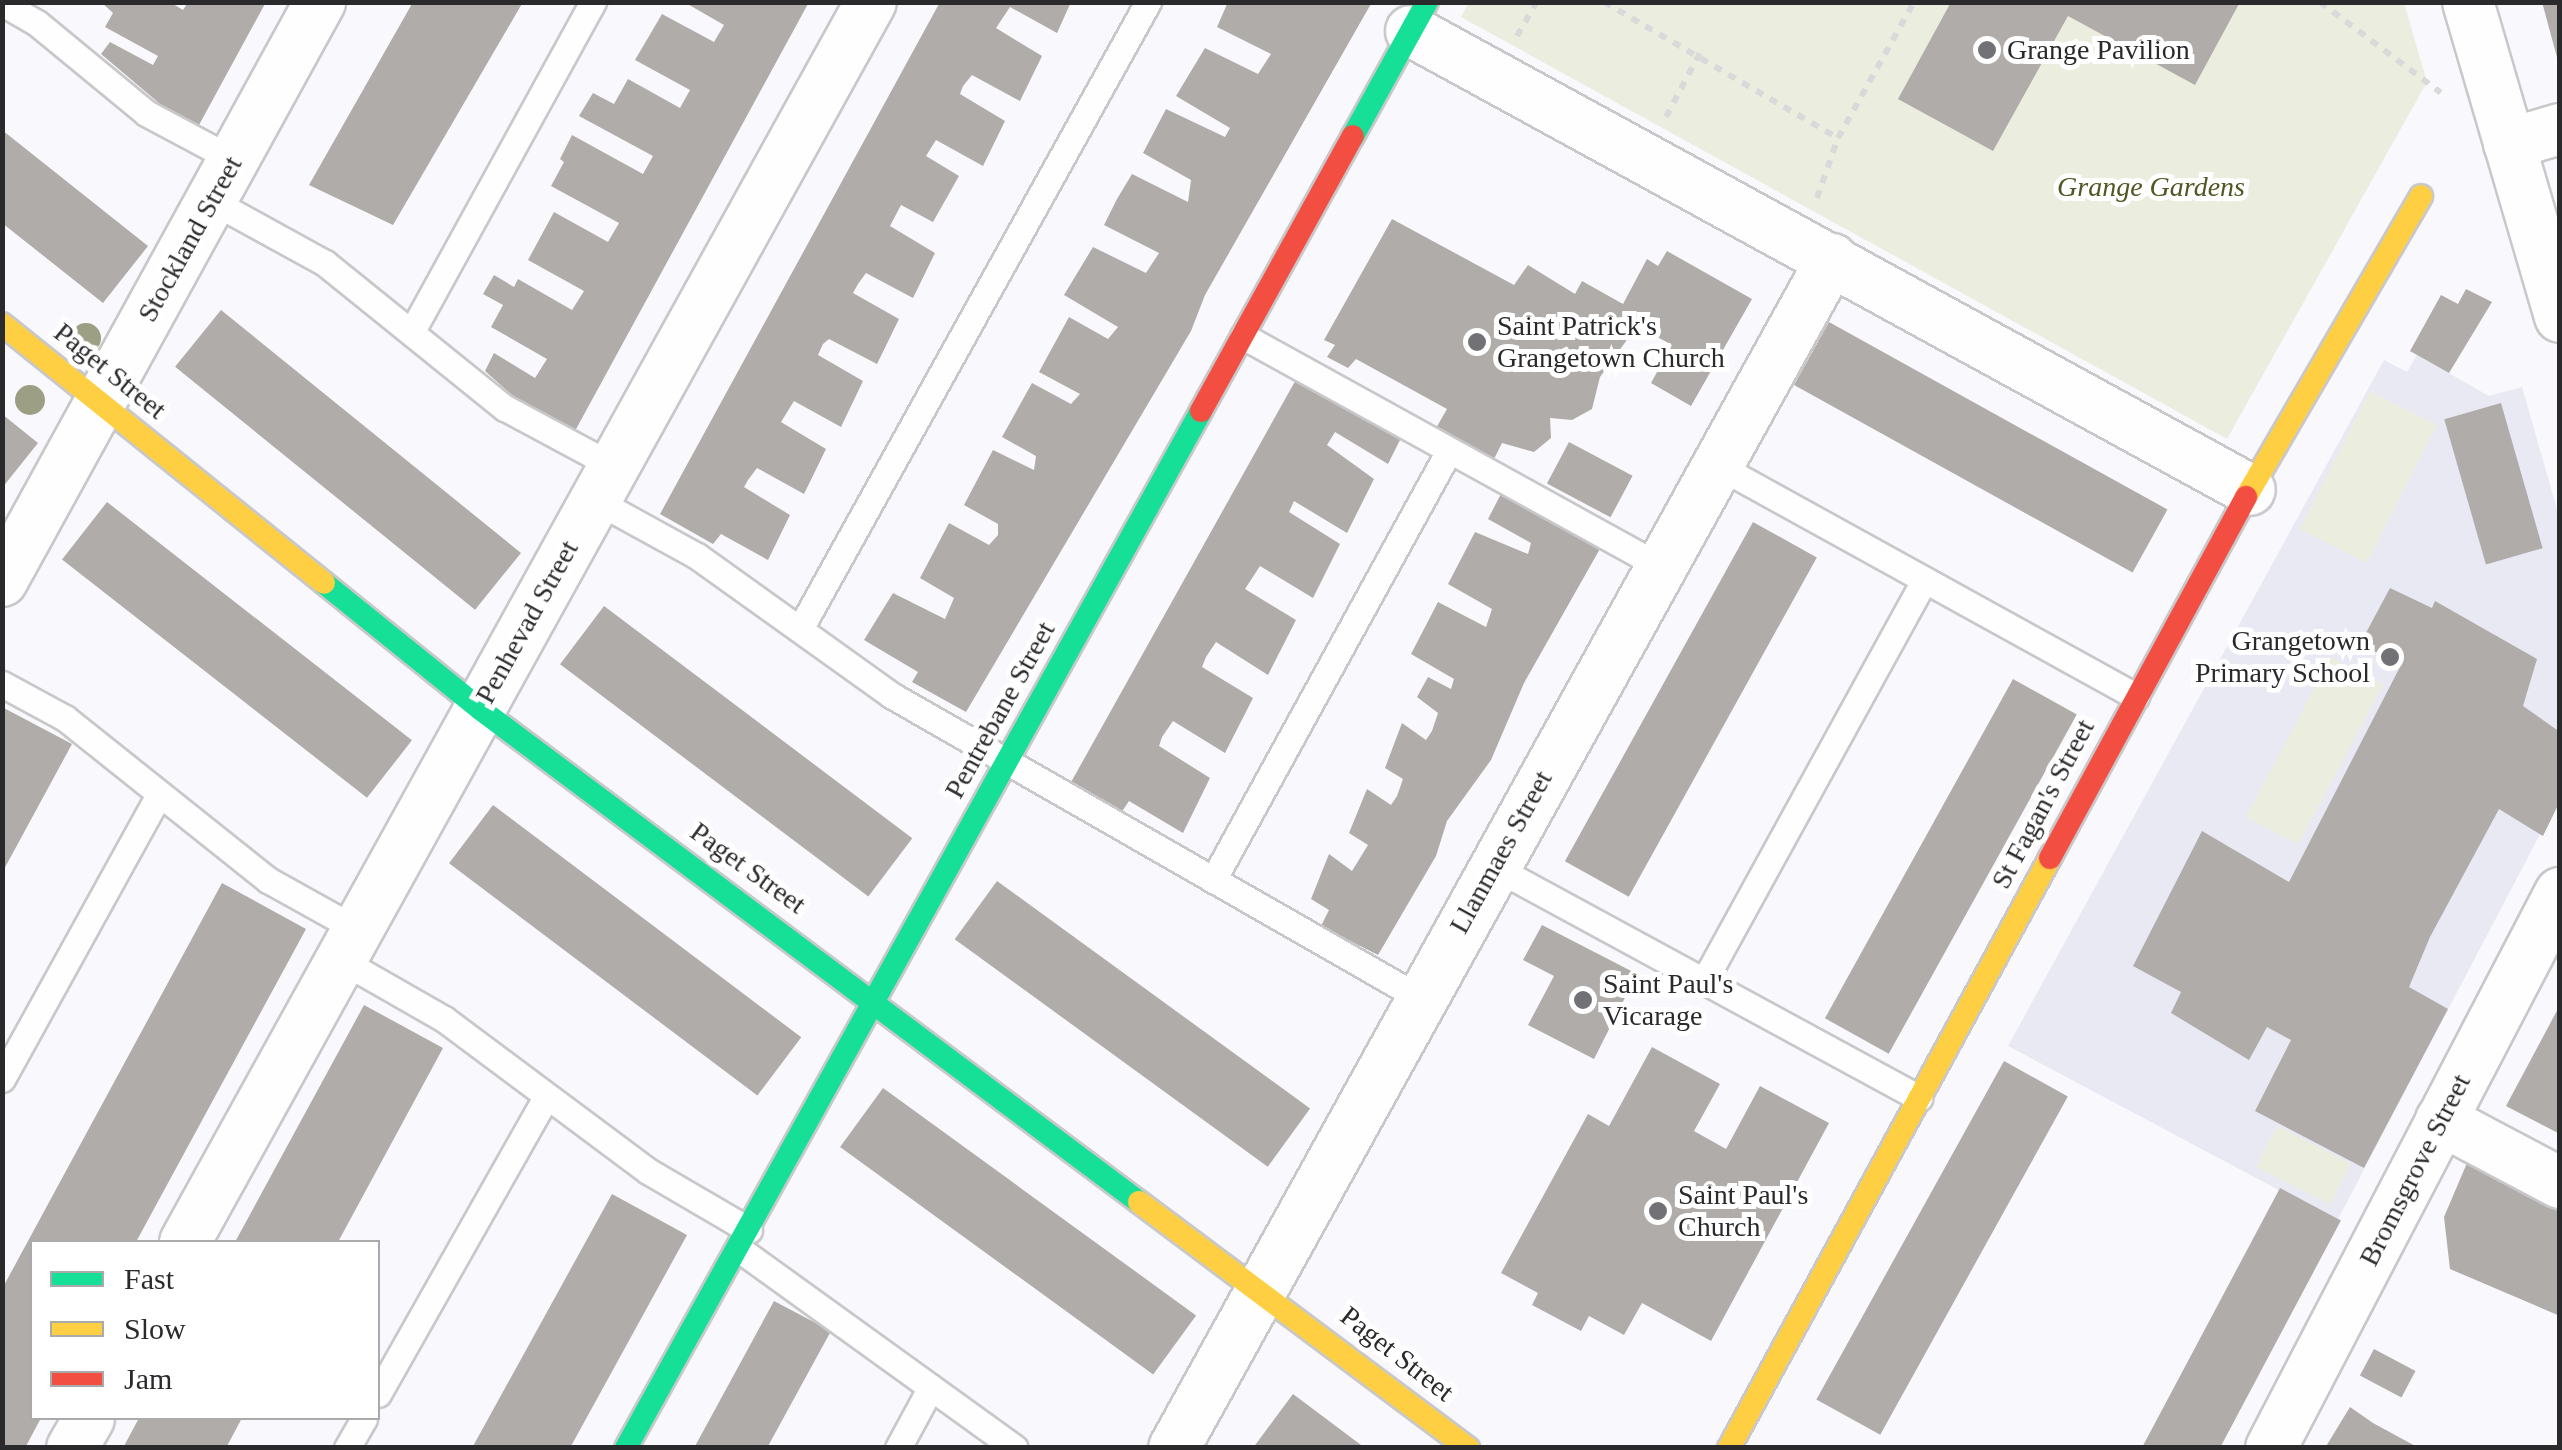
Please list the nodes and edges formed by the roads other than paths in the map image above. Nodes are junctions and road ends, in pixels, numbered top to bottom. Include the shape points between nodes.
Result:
1 (320, 2) edge
2 (592, 2) edge
3 (871, 2) edge
4 (1148, 2) edge
5 (2468, 2) edge
6 (2, 3) edge
7 (42, 13) edge
8 (1419, 17) edge
9 (2560, 129) edge
10 (2509, 144) junction
11 (223, 180) junction
12 (2421, 196) dead end
13 (1816, 250) junction
14 (2560, 317) edge
15 (2, 324) edge
16 (412, 331) junction
17 (1243, 336) junction
18 (101, 402) junction
19 (1448, 452) junction
20 (1715, 464) junction
21 (604, 483) junction
22 (2250, 490) junction
23 (1659, 566) junction
24 (2, 581) edge
25 (1924, 581) junction
26 (800, 629) junction
27 (2, 684) edge
28 (2136, 696) junction
29 (480, 709) junction
30 (1005, 762) junction
31 (159, 795) junction
32 (1494, 867) junction
33 (1213, 880) junction
34 (2560, 894) edge
35 (349, 945) junction
36 (1705, 979) junction
37 (1420, 998) junction
38 (876, 999) junction
39 (2, 1080) edge
40 (546, 1097) junction
41 (1918, 1098) junction
42 (2441, 1120) junction
43 (2560, 1183) edge
44 (744, 1239) junction
45 (186, 1240) edge
46 (1262, 1287) junction
47 (932, 1387) junction
48 (380, 1390) edge
49 (88, 1420) edge
50 (363, 1420) edge
51 (72, 1448) edge
52 (347, 1448) edge
53 (626, 1448) edge
54 (898, 1448) edge
55 (1015, 1448) edge
56 (1174, 1448) edge
57 (1468, 1448) edge
58 (1729, 1448) edge
59 (2271, 1448) edge

1 - 11 street, Stockland Street
2 - 16 lane
3 - 21 street, Penhevad Street
4 - 26 lane
5 - 10 street
6 - 7 lane
7 - 11 lane
8 - 13 street via 1644,157
8 - 17 street, Pentrebane Street
9 - 10 street
10 - 14 street
11 - 16 lane
11 - 18 street, Stockland Street
12 - 22 street, St Fagan's Street
13 - 20 street, Llanmaes Street
13 - 22 street
15 - 18 street, Paget Street
16 - 21 lane
17 - 19 lane
17 - 30 street, Pentrebane Street
18 - 24 street, Stockland Street
18 - 29 street, Paget Street
19 - 23 lane
19 - 33 lane
20 - 23 street, Llanmaes Street
20 - 25 lane
21 - 26 lane
21 - 29 street, Penhevad Street
22 - 28 street, St Fagan's Street
23 - 32 street, Llanmaes Street
25 - 28 lane
25 - 36 lane
26 - 30 lane via 891,695
27 - 31 lane via 64,718
28 - 41 street, St Fagan's Street
29 - 35 street, Penhevad Street
29 - 38 street, Paget Street
30 - 33 lane
30 - 38 street, Pentrebane Street
31 - 35 lane
31 - 39 lane
32 - 36 lane
32 - 37 street, Llanmaes Street
33 - 37 lane
34 - 42 street, Bromsgrove Street
35 - 40 lane
35 - 45 street, Penhevad Street
36 - 41 lane
37 - 46 street, Llanmaes Street
38 - 44 street, Pentrebane Street
38 - 46 street, Paget Street
40 - 44 lane
40 - 48 lane
41 - 58 street, St Fagan's Street
42 - 43 street
42 - 59 street, Bromsgrove Street
44 - 47 lane
44 - 53 street, Pentrebane Street
46 - 56 street, Llanmaes Street
46 - 57 street, Paget Street
47 - 54 lane
47 - 55 lane
49 - 51 street
50 - 52 lane

